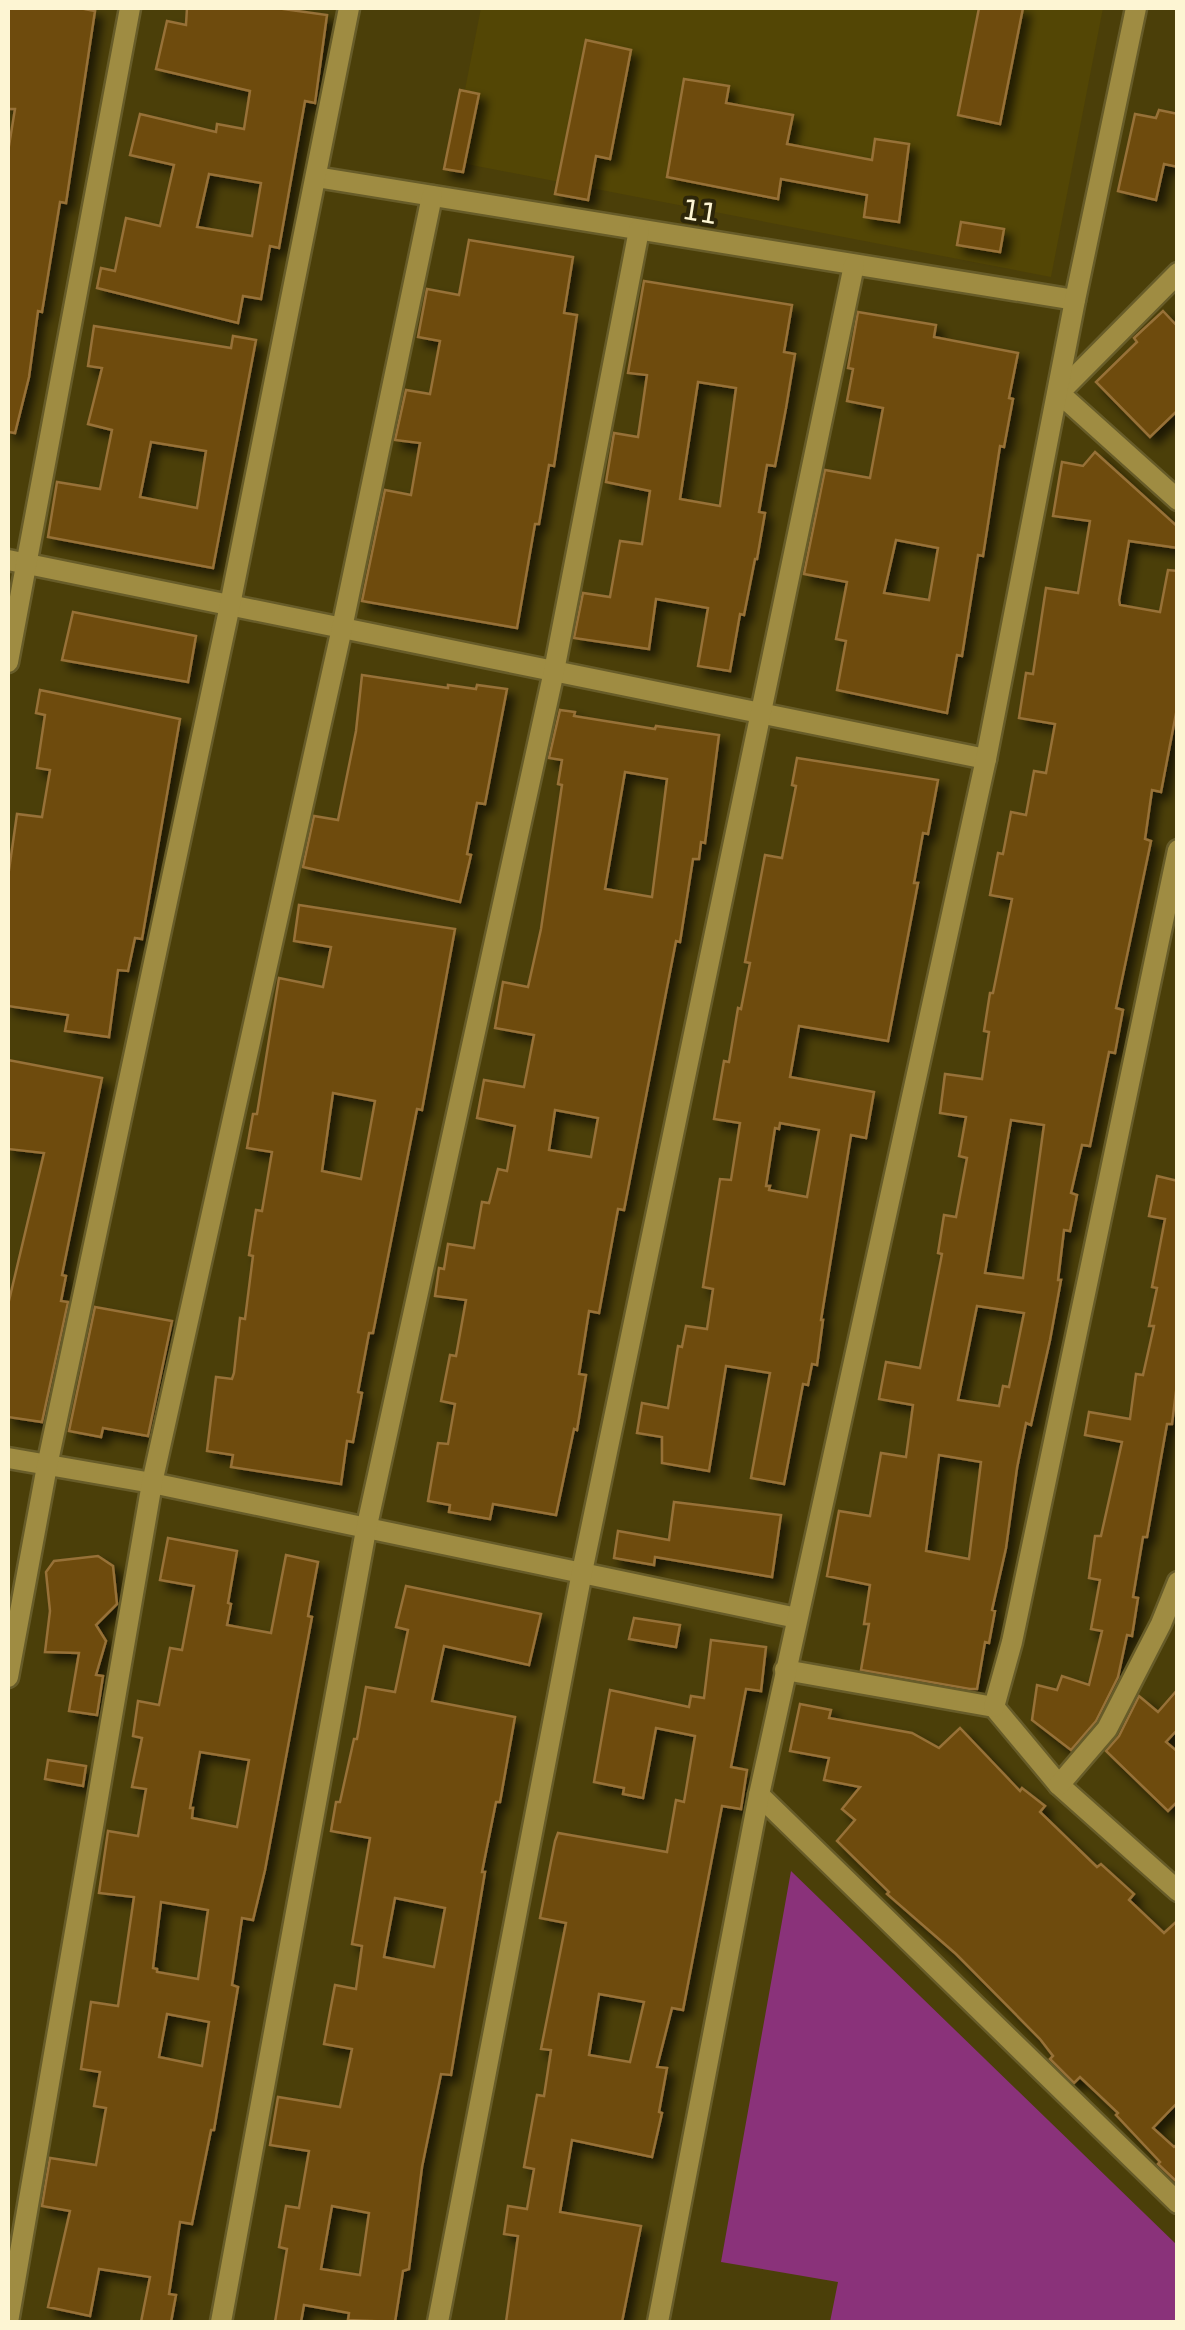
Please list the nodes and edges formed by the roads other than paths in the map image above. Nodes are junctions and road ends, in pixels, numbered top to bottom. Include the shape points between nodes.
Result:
1 (130, 8) edge
2 (349, 8) edge
3 (1136, 8) edge
4 (316, 177) junction
5 (432, 196) junction
6 (639, 230) junction
7 (854, 265) junction
8 (1178, 274) edge
9 (1075, 300) junction
10 (1060, 393) junction
11 (1178, 500) edge
12 (17, 562) edge
13 (230, 605) junction
14 (342, 628) junction
15 (8, 662) edge
16 (554, 671) junction
17 (762, 713) junction
18 (986, 759) junction
19 (1178, 850) edge
20 (8, 1458) edge
21 (47, 1466) junction
22 (152, 1483) junction
23 (366, 1530) junction
24 (582, 1572) junction
25 (1178, 1582) edge
26 (797, 1618) junction
27 (1169, 1627) edge
28 (786, 1670) junction
29 (8, 1677) edge
30 (994, 1707) junction
31 (1059, 1785) junction
32 (759, 1794) junction
33 (1178, 1890) edge
34 (1178, 2203) edge
35 (8, 2322) edge
36 (221, 2322) edge
37 (438, 2322) edge
38 (658, 2322) edge

1 - 12 street
2 - 4 street
3 - 9 street
4 - 5 street, 11
4 - 13 street
5 - 6 street, 11
5 - 14 street
6 - 7 street, 11
6 - 16 street
7 - 9 street, 11
7 - 17 street
8 - 10 street
9 - 10 street
10 - 11 street
10 - 18 street
12 - 13 street
12 - 15 street
13 - 14 street
13 - 21 street
14 - 16 street
14 - 22 street
16 - 17 street
16 - 23 street
17 - 18 street
17 - 24 street
18 - 26 street
19 - 30 street
20 - 21 street
21 - 22 street
21 - 29 street
22 - 23 street
22 - 35 street
23 - 24 street
23 - 36 street
24 - 26 street
24 - 37 street
25 - 27 street
26 - 28 street
27 - 31 street via 1107,1729
28 - 30 street
28 - 32 street
30 - 31 street
31 - 33 street
32 - 34 street
32 - 38 street

